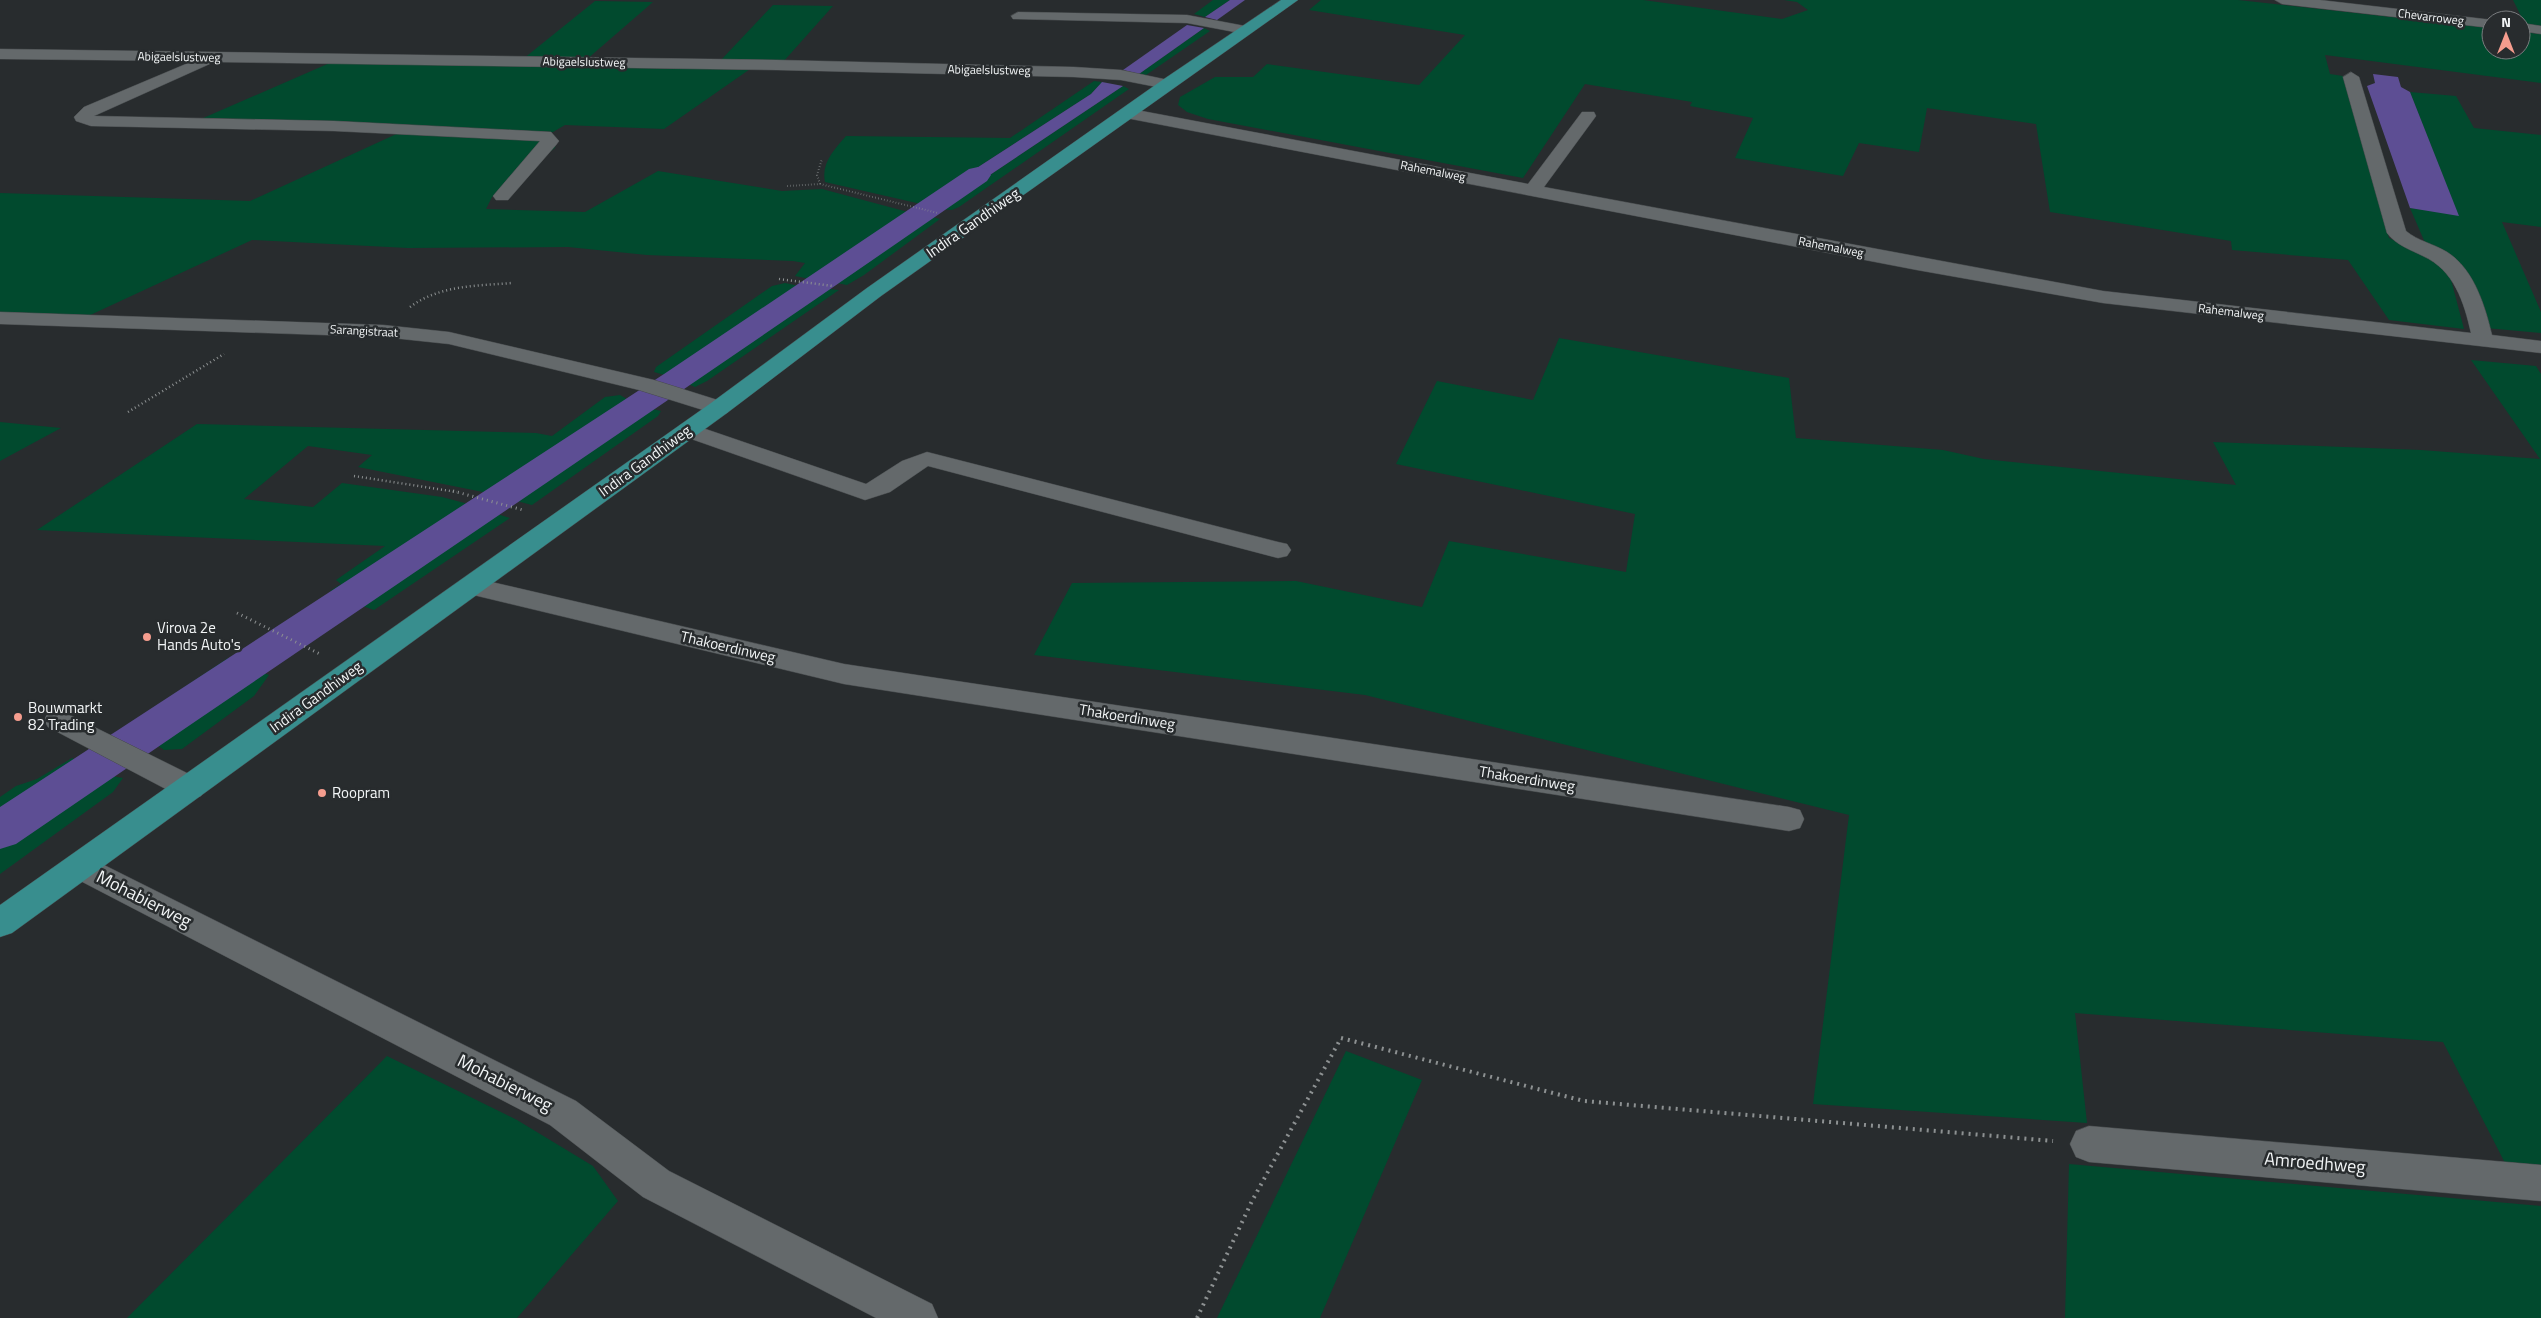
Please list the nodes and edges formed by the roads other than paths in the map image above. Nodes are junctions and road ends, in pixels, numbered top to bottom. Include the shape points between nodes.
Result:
1 (1291, 0) edge
2 (2282, 0) edge
3 (2390, 6) edge
4 (1018, 16) dead end
5 (2481, 22) edge
6 (1245, 30) junction
7 (0, 54) edge
8 (212, 58) junction
9 (2351, 76) dead end
10 (1167, 84) junction
11 (1126, 113) junction
12 (1588, 116) dead end
13 (1533, 190) junction
14 (502, 196) dead end
15 (0, 318) edge
16 (2483, 340) junction
17 (2541, 347) edge
18 (719, 408) junction
19 (688, 430) junction
20 (1278, 550) dead end
21 (470, 586) junction
22 (58, 720) dead end
23 (190, 788) junction
24 (1789, 819) dead end
25 (80, 866) junction
26 (0, 923) edge
27 (2089, 1144) road end
28 (2541, 1183) edge
29 (918, 1318) edge

1 - 6 main road, Indira Gandhiweg
2 - 3 street, Chevarroweg
3 - 5 street, Chevarroweg
4 - 6 street via 1186,19
6 - 10 main road, Indira Gandhiweg
7 - 8 street, Abigaelslustweg
8 - 10 street, Abigaelslustweg via 1054,72 1113,74
8 - 14 street via 82,117 91,121 137,123 334,126 544,136 550,141
9 - 16 street via 2397,233 2404,240 2454,266 2461,276
10 - 11 main road, Indira Gandhiweg
11 - 13 street, Rahemalweg
11 - 18 main road, Indira Gandhiweg via 874,292
12 - 13 street
13 - 16 street, Rahemalweg via 2103,297
15 - 18 street, Sarangistraat via 383,331 449,338 646,385
16 - 17 street, Rahemalweg
18 - 19 main road, Indira Gandhiweg
19 - 20 street via 865,492 874,491 912,464 927,459
19 - 21 main road, Indira Gandhiweg
21 - 23 main road, Indira Gandhiweg
21 - 24 street, Thakoerdinweg via 844,674
22 - 23 street
23 - 25 main road, Indira Gandhiweg
25 - 26 main road, Indira Gandhiweg
25 - 29 street, Mohabierweg via 563,1113 656,1184
27 - 28 street, Amroedhweg

